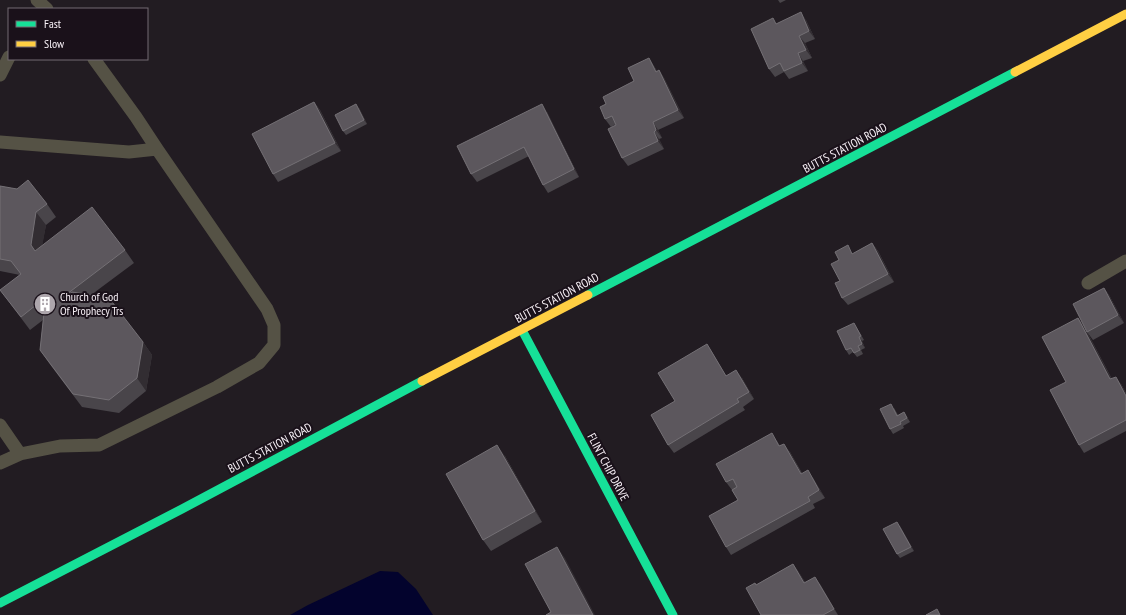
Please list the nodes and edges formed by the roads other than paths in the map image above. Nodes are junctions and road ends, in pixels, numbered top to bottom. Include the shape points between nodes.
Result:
1 (37, 0) edge
2 (46, 8) edge
3 (1126, 14) edge
4 (8, 59) edge
5 (95, 60) edge
6 (0, 75) edge
7 (0, 142) edge
8 (157, 149) junction
9 (1126, 261) edge
10 (1088, 283) dead end
11 (522, 330) junction
12 (0, 425) edge
13 (20, 454) junction
14 (0, 463) edge
15 (0, 603) edge
16 (673, 615) edge

1 - 2 lane
3 - 11 main road, BUTTS STATION ROAD
4 - 6 lane
5 - 8 lane
7 - 8 lane via 129,152
8 - 13 lane via 267,309 274,325 274,345 259,363 217,387 99,445 60,446
9 - 10 lane
11 - 15 main road, BUTTS STATION ROAD
11 - 16 main road, FLINT CHIP DRIVE
12 - 13 lane
13 - 14 lane

